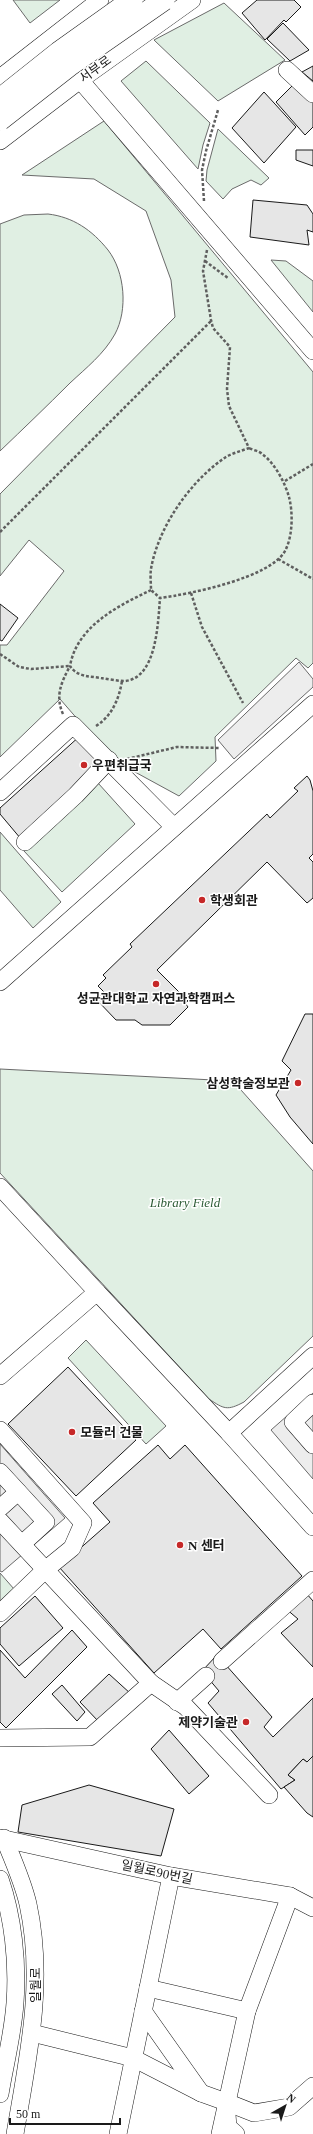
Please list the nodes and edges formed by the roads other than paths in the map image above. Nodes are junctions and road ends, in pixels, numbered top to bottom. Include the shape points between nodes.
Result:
1 (100, 0) edge
2 (107, 0) edge
3 (132, 0) edge
4 (164, 0) edge
5 (192, 0) edge
6 (139, 37) junction
7 (287, 70) dead end
8 (0, 78) edge
9 (80, 80) junction
10 (313, 94) edge
11 (0, 99) edge
12 (0, 120) edge
13 (0, 141) edge
14 (313, 351) edge
15 (313, 704) edge
16 (109, 760) junction
17 (0, 792) edge
18 (174, 827) junction
19 (25, 842) dead end
20 (0, 982) edge
21 (0, 1187) edge
22 (97, 1292) junction
23 (313, 1356) edge
24 (0, 1376) edge
25 (313, 1403) edge
26 (0, 1430) edge
27 (229, 1433) junction
28 (313, 1445) edge
29 (0, 1472) edge
30 (18, 1492) junction
31 (0, 1508) edge
32 (0, 1521) edge
33 (313, 1527) edge
34 (22, 1544) junction
35 (45, 1570) junction
36 (313, 1580) edge
37 (0, 1613) edge
38 (222, 1661) dead end
39 (206, 1676) dead end
40 (151, 1683) junction
41 (177, 1702) junction
42 (0, 1738) edge
43 (269, 1795) dead end
44 (2, 1838) edge
45 (171, 1876) junction
46 (0, 1879) edge
47 (290, 1896) junction
48 (313, 1908) edge
49 (148, 1988) junction
50 (143, 2010) junction
51 (246, 2011) junction
52 (32, 2033) junction
53 (133, 2058) junction
54 (313, 2086) edge
55 (201, 2093) junction
56 (0, 2094) edge
57 (226, 2102) junction
58 (15, 2134) edge
59 (118, 2134) edge
60 (220, 2134) edge
61 (236, 2134) edge

1 - 8 street
2 - 6 street
3 - 11 main road, bridge via 59,52
4 - 12 main road, 서부로, bridge via 69,66
5 - 6 street, 서부로
6 - 9 street, 서부로
7 - 10 street
9 - 13 street, 서부로
9 - 14 street
15 - 18 street
16 - 17 street via 73,725
16 - 18 street
16 - 19 street
18 - 20 street
21 - 22 street
22 - 24 street
22 - 27 street
23 - 27 street
25 - 28 street via 293,1422
26 - 35 street via 83,1523 72,1548
27 - 33 street
29 - 30 street
30 - 31 street
30 - 34 street via 46,1522
32 - 34 street
34 - 35 street
35 - 37 street
35 - 40 street
36 - 38 street
39 - 41 street
40 - 41 street
40 - 42 street via 90,1737
41 - 43 street via 186,1707
44 - 45 street, 일월로90번길
44 - 52 street, 일월로 via 21,1880 31,1924 36,1994
45 - 47 street, 일월로90번길
45 - 49 street
46 - 56 street, 일월로 via 15,1955 15,2003
47 - 48 street, 일월로90번길
47 - 51 street
49 - 50 street
49 - 51 street
50 - 53 street
50 - 55 street
51 - 57 street
52 - 53 street
52 - 58 street, 일월로
53 - 55 street
53 - 59 street
54 - 57 street via 289,2107 254,2113
55 - 57 street
57 - 60 street
57 - 61 street via 228,2127

